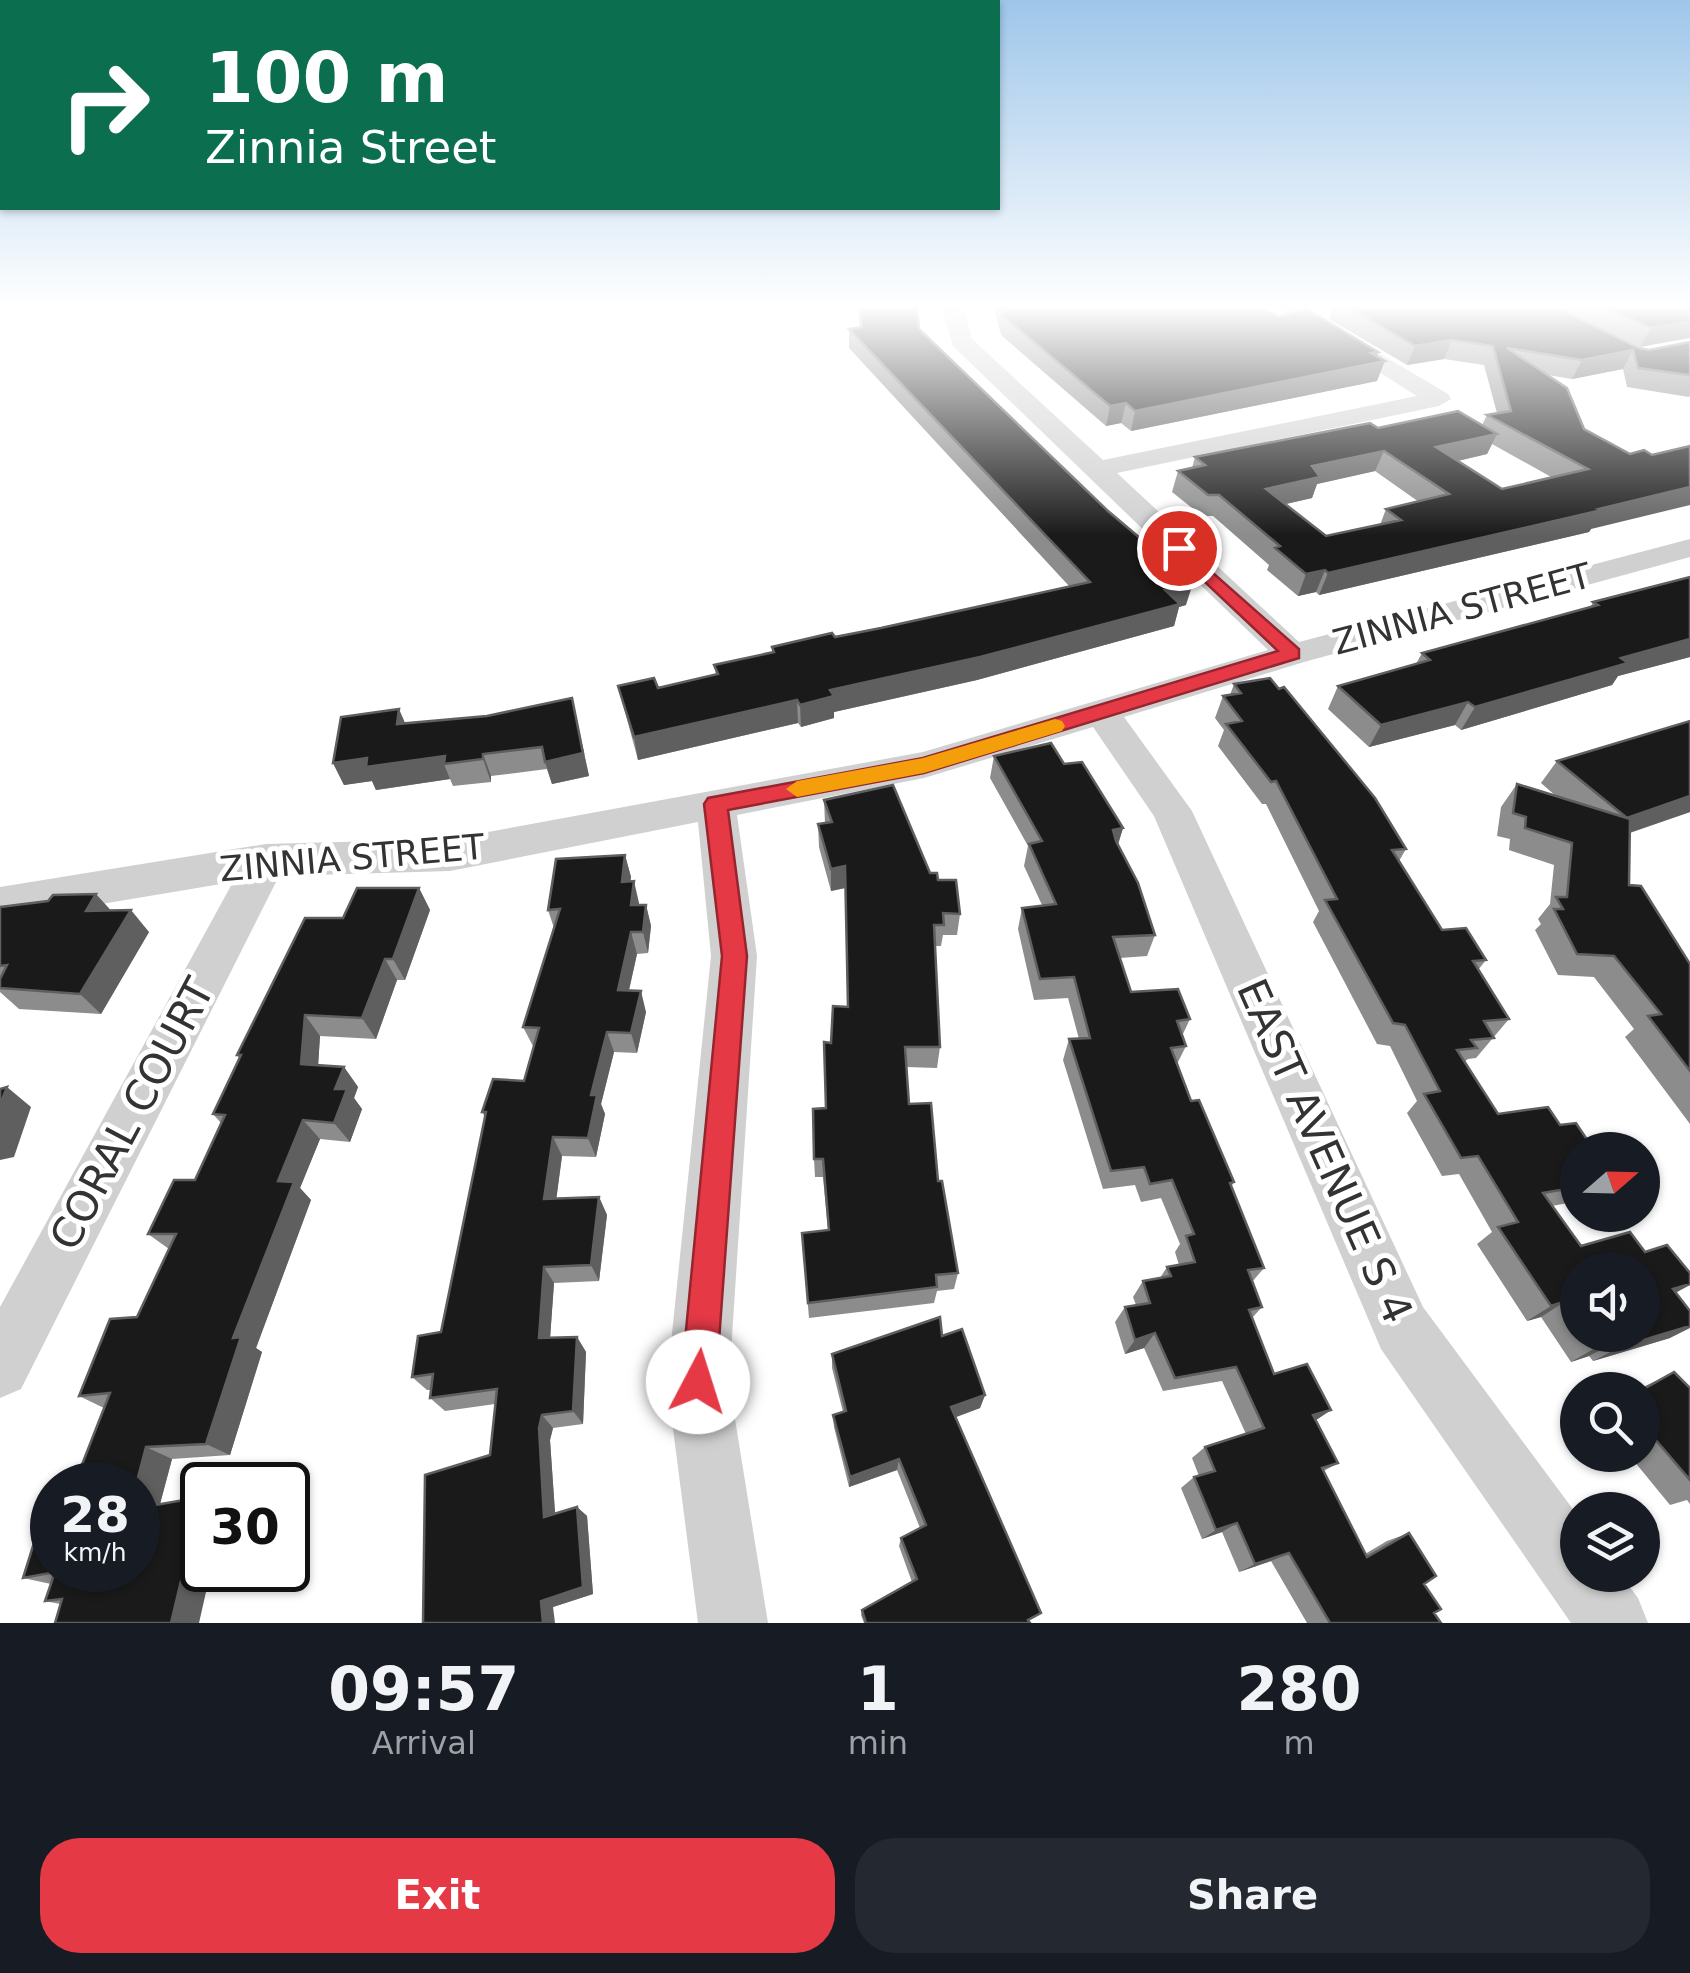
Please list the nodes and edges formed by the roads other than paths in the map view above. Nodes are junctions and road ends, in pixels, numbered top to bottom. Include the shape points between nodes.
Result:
1 (1006, 384) edge
2 (1416, 384) edge
3 (1094, 470) junction
4 (1690, 548) edge
5 (1292, 654) junction
6 (1102, 711) junction
7 (716, 804) junction
8 (266, 860) junction
9 (0, 904) edge
10 (3, 1355) edge
11 (1560, 1549) edge
12 (1591, 1592) edge
13 (733, 1623) edge
14 (1613, 1623) edge

1 - 3 street
2 - 3 street via 1440,398
3 - 5 street
4 - 5 street, ZINNIA STREET
5 - 6 street, ZINNIA STREET
6 - 7 street, ZINNIA STREET via 924,766
6 - 11 street, EAST AVENUE S 4 via 1172,811 1402,1328
7 - 8 street, ZINNIA STREET via 450,855
7 - 13 street via 734,956 698,1382
8 - 9 street, ZINNIA STREET
8 - 10 street, CORAL COURT
12 - 14 street, EAST AVENUE S 4

